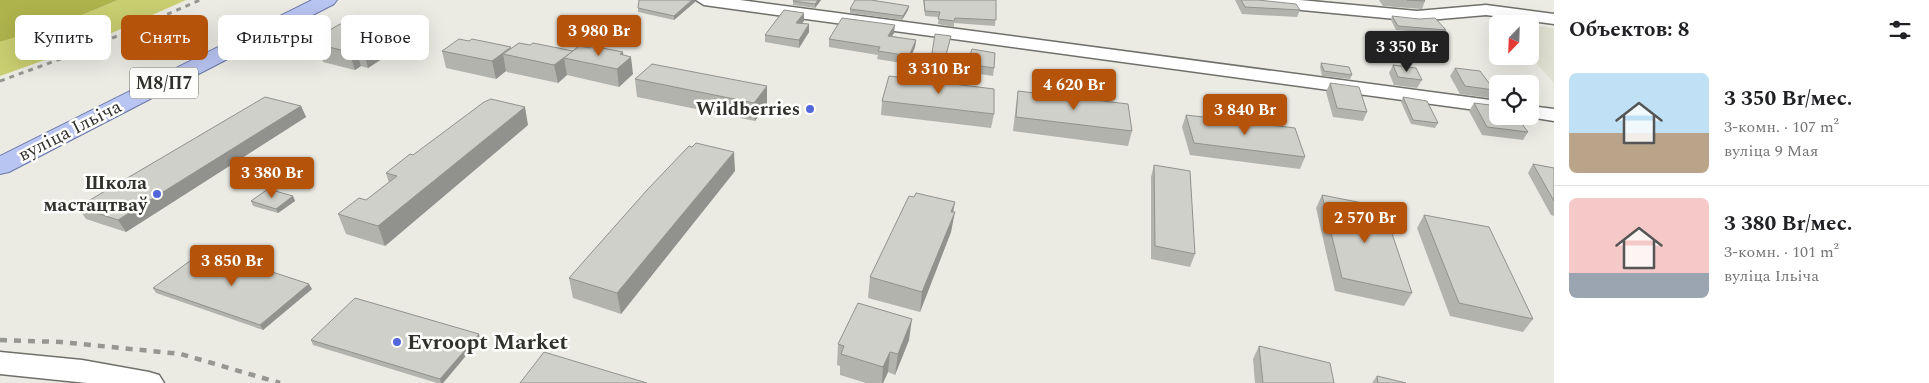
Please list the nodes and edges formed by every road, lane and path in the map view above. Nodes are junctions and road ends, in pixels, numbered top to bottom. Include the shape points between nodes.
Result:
1 (327, 0) edge
2 (704, 0) edge
3 (1250, 0) edge
4 (727, 2) edge
5 (1554, 19) edge
6 (1489, 106) edge
7 (1539, 113) edge
8 (1554, 115) edge
9 (0, 166) edge
10 (0, 363) edge
11 (149, 383) edge

1 - 9 main road, вуліца Ільіча / М8/П7
2 - 4 street
3 - 5 street via 1417,16 1486,10
4 - 6 street
7 - 8 street
10 - 11 street via 82,371

